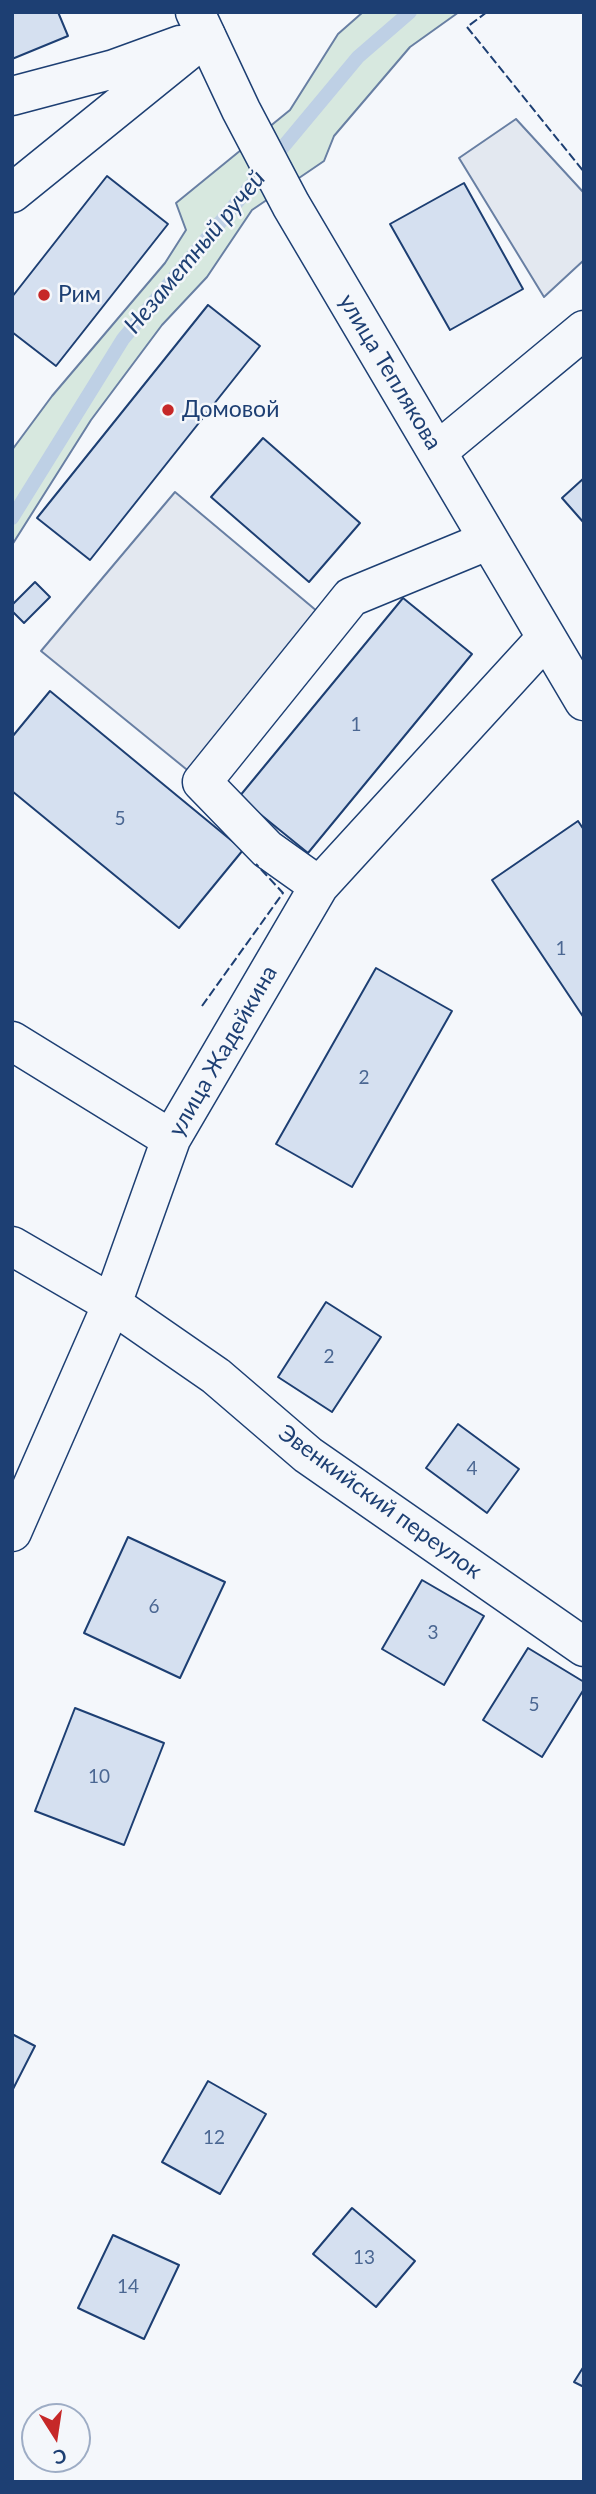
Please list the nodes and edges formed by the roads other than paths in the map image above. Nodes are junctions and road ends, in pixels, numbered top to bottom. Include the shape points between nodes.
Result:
1 (201, 24) edge
2 (12, 96) edge
3 (12, 193) edge
4 (584, 330) edge
5 (438, 452) junction
6 (487, 541) junction
7 (545, 639) junction
8 (584, 701) edge
9 (319, 886) junction
10 (12, 1041) edge
11 (171, 1139) junction
12 (12, 1246) edge
13 (112, 1304) junction
14 (12, 1532) edge
15 (584, 1647) edge

1 - 2 street via 114,69
1 - 3 street
1 - 5 street, улица Теплякова via 291,205
4 - 5 street
5 - 6 street, улица Теплякова
6 - 7 street, улица Теплякова
6 - 9 street via 351,597 202,782 267,849
7 - 8 street, улица Теплякова
7 - 9 street, улица Жадейкина
9 - 11 street, улица Жадейкина
10 - 11 street
11 - 13 street, улица Жадейкина
12 - 13 street, Эвенкийский переулок
13 - 14 street, улица Жадейкина
13 - 15 street, Эвенкийский переулок via 216,1376 308,1455

